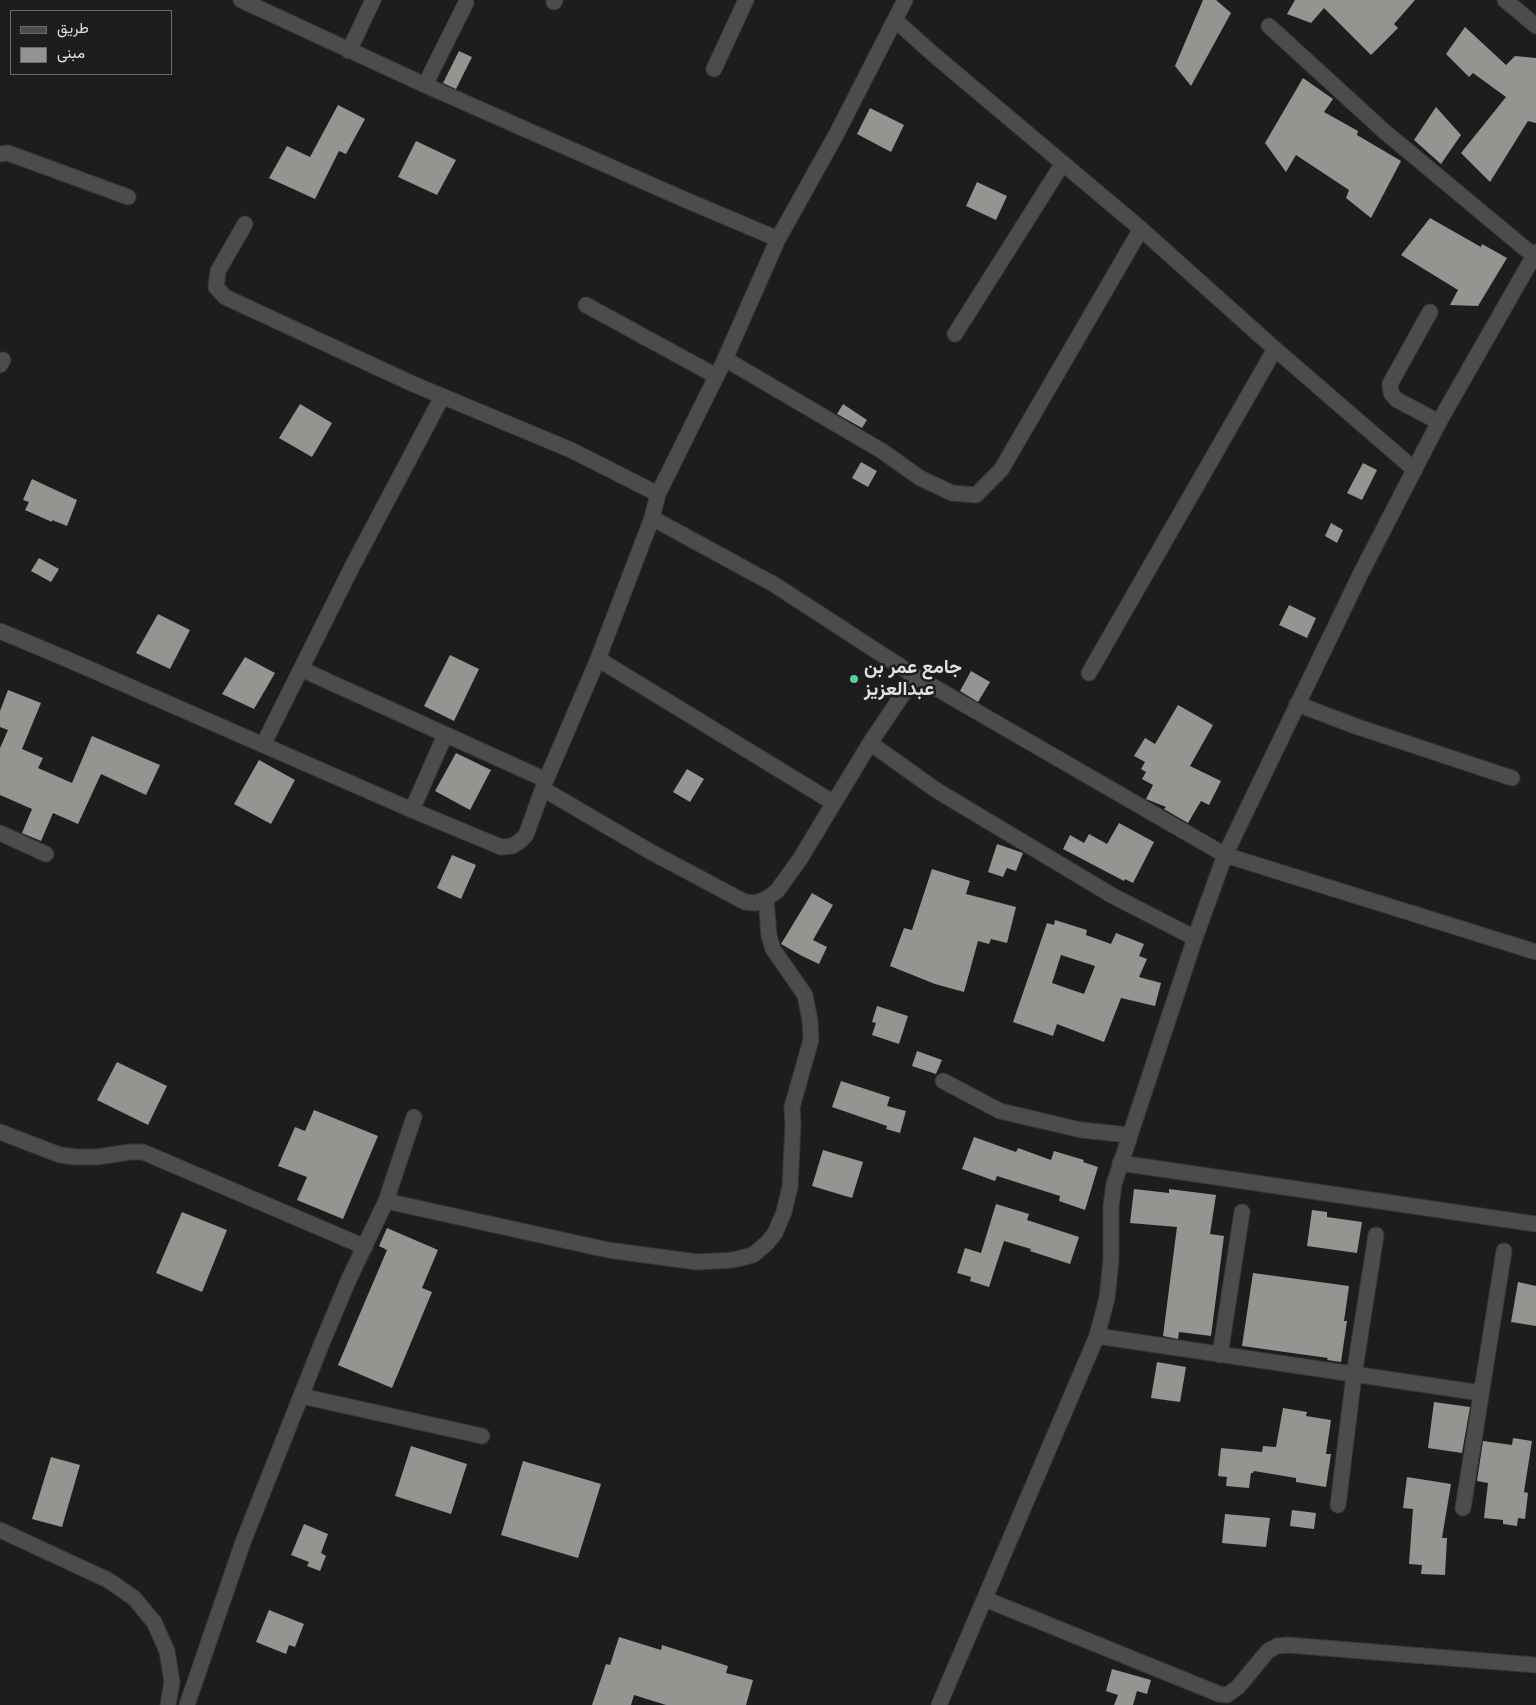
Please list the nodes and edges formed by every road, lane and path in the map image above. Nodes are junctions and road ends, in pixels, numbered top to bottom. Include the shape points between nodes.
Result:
1 (241, 0) edge
2 (373, 0) edge
3 (746, 0) edge
4 (905, 0) edge
5 (1505, 0) edge
6 (466, 3) dead end
7 (895, 20) junction
8 (1269, 26) dead end
9 (1536, 26) edge
10 (349, 51) junction
11 (714, 69) dead end
12 (425, 85) junction
13 (0, 154) edge
14 (1063, 163) junction
15 (128, 197) dead end
16 (245, 224) dead end
17 (1140, 229) junction
18 (778, 239) junction
19 (1535, 254) edge
20 (1530, 274) edge
21 (586, 305) dead end
22 (1430, 312) dead end
23 (955, 334) dead end
24 (1275, 349) junction
25 (725, 359) junction
26 (716, 376) junction
27 (442, 397) junction
28 (1439, 422) junction
29 (1415, 470) junction
30 (658, 494) junction
31 (652, 518) junction
32 (0, 631) edge
33 (598, 659) junction
34 (301, 669) junction
35 (1089, 674) dead end
36 (915, 676) junction
37 (1297, 704) junction
38 (445, 734) junction
39 (870, 743) junction
40 (264, 745) junction
41 (1512, 778) dead end
42 (544, 784) junction
43 (834, 803) junction
44 (412, 810) junction
45 (0, 833) edge
46 (46, 854) dead end
47 (1225, 855) junction
48 (766, 899) junction
49 (1195, 938) junction
50 (1536, 952) edge
51 (943, 1081) dead end
52 (414, 1117) dead end
53 (0, 1132) edge
54 (1129, 1135) junction
55 (1120, 1163) junction
56 (386, 1201) junction
57 (1242, 1212) dead end
58 (1536, 1224) edge
59 (1376, 1234) dead end
60 (365, 1247) junction
61 (1504, 1251) dead end
62 (1097, 1336) junction
63 (1220, 1355) junction
64 (1354, 1375) junction
65 (1481, 1394) junction
66 (301, 1396) junction
67 (482, 1436) dead end
68 (1338, 1505) dead end
69 (1463, 1508) dead end
70 (0, 1530) edge
71 (985, 1599) junction
72 (1536, 1665) edge
73 (168, 1705) edge
74 (187, 1705) edge
75 (939, 1705) edge

1 - 10 street
2 - 10 street
3 - 11 street
4 - 7 street
5 - 9 street
6 - 12 street
7 - 14 street
7 - 18 street
8 - 19 street via 1385,132
10 - 12 street
12 - 18 street
13 - 15 street via 8,153
14 - 17 street
14 - 23 street
16 - 27 street via 218,271 216,288 225,297
17 - 24 street
17 - 25 street via 1001,470 976,495 952,493 920,478 882,451
18 - 25 street
19 - 20 street
20 - 28 street
21 - 26 street
22 - 28 street via 1390,384 1396,400
24 - 29 street
24 - 35 street
25 - 26 street
26 - 30 street
27 - 30 street via 571,450
27 - 34 street
28 - 29 street
29 - 37 street
30 - 31 street
31 - 33 street
31 - 36 street via 775,585
32 - 40 street
33 - 42 street
33 - 43 street
34 - 38 street
34 - 40 street
36 - 39 street
36 - 47 street
37 - 41 street
37 - 47 street
38 - 42 street
38 - 44 street
39 - 43 street
39 - 49 street via 936,790 1001,829 1113,896
40 - 44 street
42 - 44 street via 526,835 512,846 501,847
42 - 48 street via 651,852 744,902
43 - 48 street via 777,892
45 - 46 street
47 - 49 street
47 - 50 street
48 - 56 street via 769,936 774,950 805,995 811,1040 792,1107 790,1187 784,1212 771,1238 753,1255 697,1262 608,1250
49 - 54 street
51 - 54 street via 1000,1111 1081,1130
52 - 56 street
53 - 60 street via 60,1155 76,1157 143,1152
54 - 55 street
55 - 58 street
55 - 62 street via 1111,1206 1107,1298
56 - 60 street
57 - 63 street
59 - 64 street
60 - 66 street
61 - 65 street
62 - 63 street
62 - 71 street
63 - 64 street
64 - 65 street
64 - 68 street
65 - 69 street
66 - 67 street
66 - 74 street via 243,1542
70 - 73 street via 108,1580 134,1598 154,1622 167,1651 172,1682
71 - 72 street via 1219,1694 1228,1694 1238,1687 1268,1651 1277,1646
71 - 75 street

